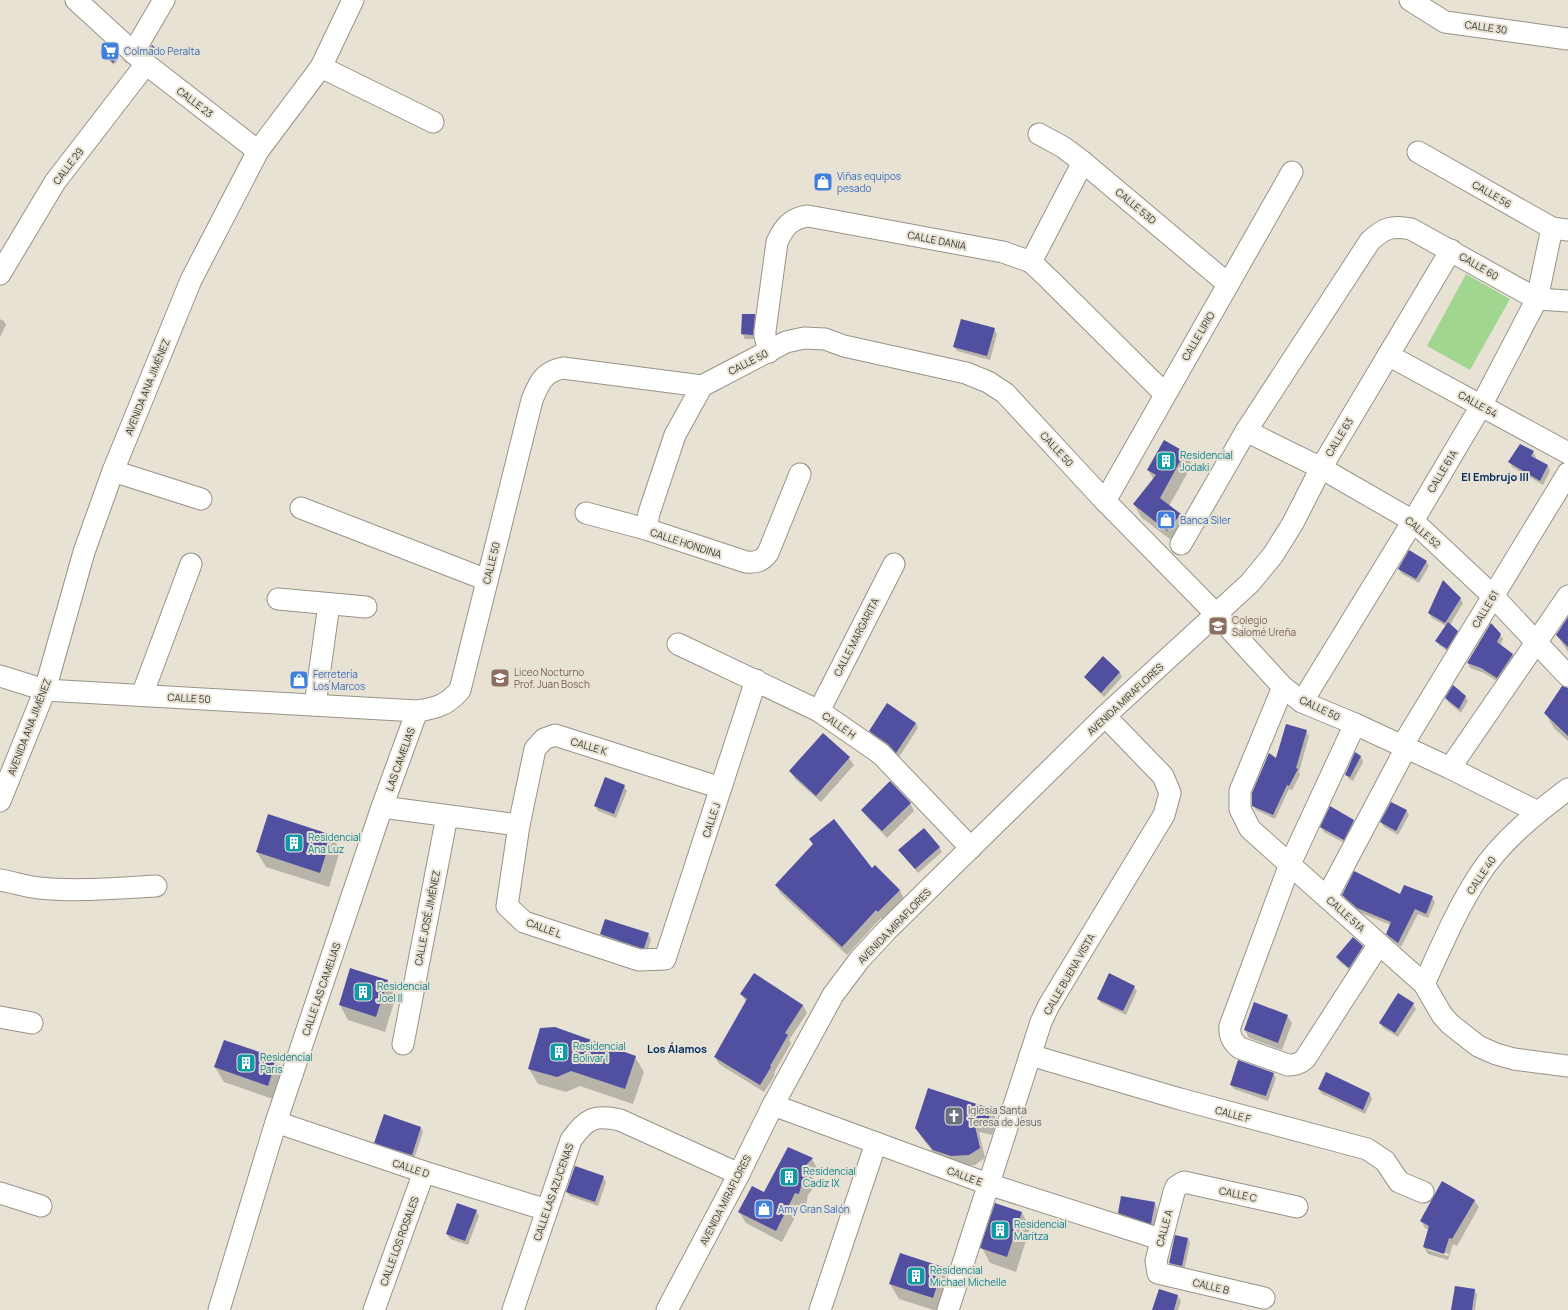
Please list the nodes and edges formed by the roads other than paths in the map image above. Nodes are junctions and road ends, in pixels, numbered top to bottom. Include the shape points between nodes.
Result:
1 (76, 0) edge
2 (164, 0) edge
3 (353, 0) edge
4 (1410, 0) edge
5 (1568, 39) edge
6 (139, 59) junction
7 (321, 67) junction
8 (432, 122) dead end
9 (1039, 134) dead end
10 (258, 151) junction
11 (1418, 152) dead end
12 (1083, 162) junction
13 (1292, 172) dead end
14 (1560, 229) edge
15 (1451, 250) junction
16 (1031, 262) junction
17 (0, 274) edge
18 (1228, 284) junction
19 (1537, 299) junction
20 (1568, 301) edge
21 (769, 352) junction
22 (1388, 355) junction
23 (702, 386) junction
24 (1165, 394) junction
25 (1481, 406) junction
26 (1246, 432) junction
27 (1568, 453) edge
28 (1321, 468) junction
29 (113, 472) junction
30 (1568, 473) edge
31 (800, 474) dead end
32 (200, 499) dead end
33 (1105, 501) junction
34 (301, 508) dead end
35 (586, 513) dead end
36 (1413, 521) junction
37 (646, 529) junction
38 (1181, 544) dead end
39 (190, 564) dead end
40 (894, 564) dead end
41 (486, 580) junction
42 (1493, 596) junction
43 (1568, 596) edge
44 (278, 600) dead end
45 (329, 604) junction
46 (366, 607) dead end
47 (1216, 614) junction
48 (1536, 642) junction
49 (678, 644) dead end
50 (0, 676) edge
51 (1568, 676) edge
52 (756, 680) junction
53 (1283, 687) junction
54 (45, 690) junction
55 (142, 695) junction
56 (1302, 702) junction
57 (315, 705) junction
58 (417, 711) junction
59 (819, 711) junction
60 (1105, 716) junction
61 (1355, 724) junction
62 (1404, 747) junction
63 (1450, 768) junction
64 (721, 788) junction
65 (1568, 789) edge
66 (0, 801) edge
67 (382, 807) junction
68 (1538, 812) junction
69 (447, 816) junction
70 (519, 825) junction
71 (971, 848) junction
72 (1290, 864) junction
73 (0, 880) edge
74 (156, 886) dead end
75 (1327, 897) junction
76 (1379, 944) junction
77 (665, 958) joint
78 (1424, 984) junction
79 (0, 1017) edge
80 (32, 1023) dead end
81 (403, 1044) dead end
82 (1030, 1055) junction
83 (1568, 1066) edge
84 (773, 1105) junction
85 (276, 1122) junction
86 (876, 1143) junction
87 (424, 1172) junction
88 (739, 1174) junction
89 (988, 1184) junction
90 (1179, 1184) joint
91 (1423, 1192) dead end
92 (0, 1193) edge
93 (41, 1206) dead end
94 (1297, 1207) dead end
95 (547, 1210) junction
96 (1160, 1240) junction
97 (1158, 1273) joint
98 (1264, 1298) dead end
99 (219, 1310) edge
100 (374, 1310) edge
101 (513, 1310) edge
102 (667, 1310) edge
103 (820, 1310) edge
104 (948, 1310) edge

1 - 6 street, CALLE 23
2 - 6 street
3 - 7 street, AVENIDA ANA JIMÉNEZ
4 - 5 street, CALLE 30 via 1445,22
6 - 10 street, CALLE 23
6 - 17 street, CALLE 29 via 55,182
7 - 8 street
7 - 10 street, AVENIDA ANA JIMÉNEZ
9 - 12 street, CALLE 53D
10 - 29 street, AVENIDA ANA JIMÉNEZ via 191,280
11 - 14 street, CALLE 56
12 - 16 street
12 - 18 street, CALLE 53D
13 - 18 street, CALLE LIRIO
14 - 19 street, CALLE 61A
15 - 19 street, CALLE 60
15 - 22 street, CALLE 63
15 - 26 street, CALLE 60 via 1411,229 1400,227 1380,232 1370,241
16 - 21 street, CALLE DANIA via 1003,252 808,216 798,218 782,232 778,242 765,331
16 - 24 street, CALLE DANIA
18 - 24 street, CALLE LIRIO
19 - 20 street, CALLE 60
19 - 25 street, CALLE 61A
21 - 23 street, CALLE 50
21 - 33 street, CALLE 50 via 786,342 804,338 825,339 844,346 966,373 988,382 1005,393
22 - 25 street, CALLE 54
22 - 28 street, CALLE 63
23 - 37 street, CALLE HONDINA via 675,435
23 - 41 street, CALLE 50 via 563,368 552,370 544,376 532,400
24 - 33 street, CALLE LIRIO
25 - 27 street, CALLE 54
25 - 36 street, CALLE 61A
26 - 28 street, CALLE 52
26 - 38 street
28 - 36 street, CALLE 52
28 - 47 street, CALLE 63 via 1273,555 1250,583
29 - 32 street
29 - 54 street, AVENIDA ANA JIMÉNEZ via 84,552
30 - 42 street, CALLE 61
31 - 37 street, CALLE HONDINA via 768,553 758,562 746,562
33 - 47 street, CALLE 50
34 - 41 street
35 - 37 street
36 - 42 street, CALLE 52
36 - 56 street, CALLE 61A
39 - 55 street
40 - 59 street, CALLE MARGARITA
41 - 58 street, CALLE 50 via 460,690 451,700 434,709
42 - 48 street, CALLE 52
42 - 62 street, CALLE 61
43 - 48 street
44 - 45 street
45 - 46 street
45 - 57 street
47 - 53 street, CALLE 50
47 - 60 street, AVENIDA MIRAFLORES
48 - 51 street, CALLE 52
48 - 63 street
49 - 52 street, CALLE H
50 - 54 street, CALLE 50
52 - 59 street, CALLE H
52 - 64 street, CALLE J
53 - 56 street, CALLE 50
53 - 72 street, CALLE 51A via 1240,791 1239,800 1240,810 1250,829
54 - 55 street, CALLE 50
54 - 66 street, AVENIDA ANA JIMÉNEZ
55 - 57 street, CALLE 50
56 - 61 street, CALLE 50
57 - 58 street, CALLE 50
58 - 67 street, LAS CAMELIAS
59 - 71 street, CALLE H via 881,754
60 - 71 street, AVENIDA MIRAFLORES
60 - 82 street, CALLE BUENA VISTA via 1163,776 1170,793 1168,804 1164,815 1049,1005
61 - 62 street, CALLE 50
61 - 72 street
62 - 63 street, CALLE 50
62 - 75 street, CALLE 61
63 - 68 street, CALLE 50
64 - 70 street, CALLE K via 555,736 544,739 535,748
64 - 77 street, CALLE J
65 - 68 street, CALLE 40
67 - 69 street
67 - 85 street, CALLE LAS CAMELIAS
68 - 78 street, CALLE 40 via 1499,849 1479,874
69 - 70 street
69 - 81 street, CALLE JOSÉ JIMÉNEZ
70 - 77 street, CALLE L via 507,906 524,922 639,960
71 - 84 street, AVENIDA MIRAFLORES via 860,959 833,995
72 - 75 street, CALLE 51A
72 - 76 street via 1230,1026 1235,1044 1288,1064 1300,1063
73 - 74 street via 38,888 66,890
75 - 76 street, CALLE 51A
76 - 78 street, CALLE 51A
78 - 83 street, CALLE 51A via 1442,1015 1478,1046 1514,1058
79 - 80 street
82 - 89 street, CALLE BUENA VISTA
82 - 91 street, CALLE F via 1366,1149 1385,1161 1399,1182
84 - 86 street, CALLE E
84 - 88 street, AVENIDA MIRAFLORES
85 - 87 street, CALLE D
85 - 99 street, CALLE LAS CAMELIAS
86 - 89 street, CALLE E
86 - 103 street
87 - 95 street, CALLE D
87 - 100 street, CALLE LOS ROSALES
88 - 95 street, CALLE LAS AZUCENAS via 620,1120 592,1118 580,1127 571,1140
88 - 102 street, AVENIDA MIRAFLORES
89 - 96 street, CALLE E
89 - 104 street, CALLE BUENA VISTA
90 - 94 street, CALLE C via 1184,1182
90 - 96 street, CALLE A via 1174,1192
92 - 93 street
95 - 101 street, CALLE LAS AZUCENAS
96 - 97 street, CALLE A via 1156,1261
97 - 98 street, CALLE B

